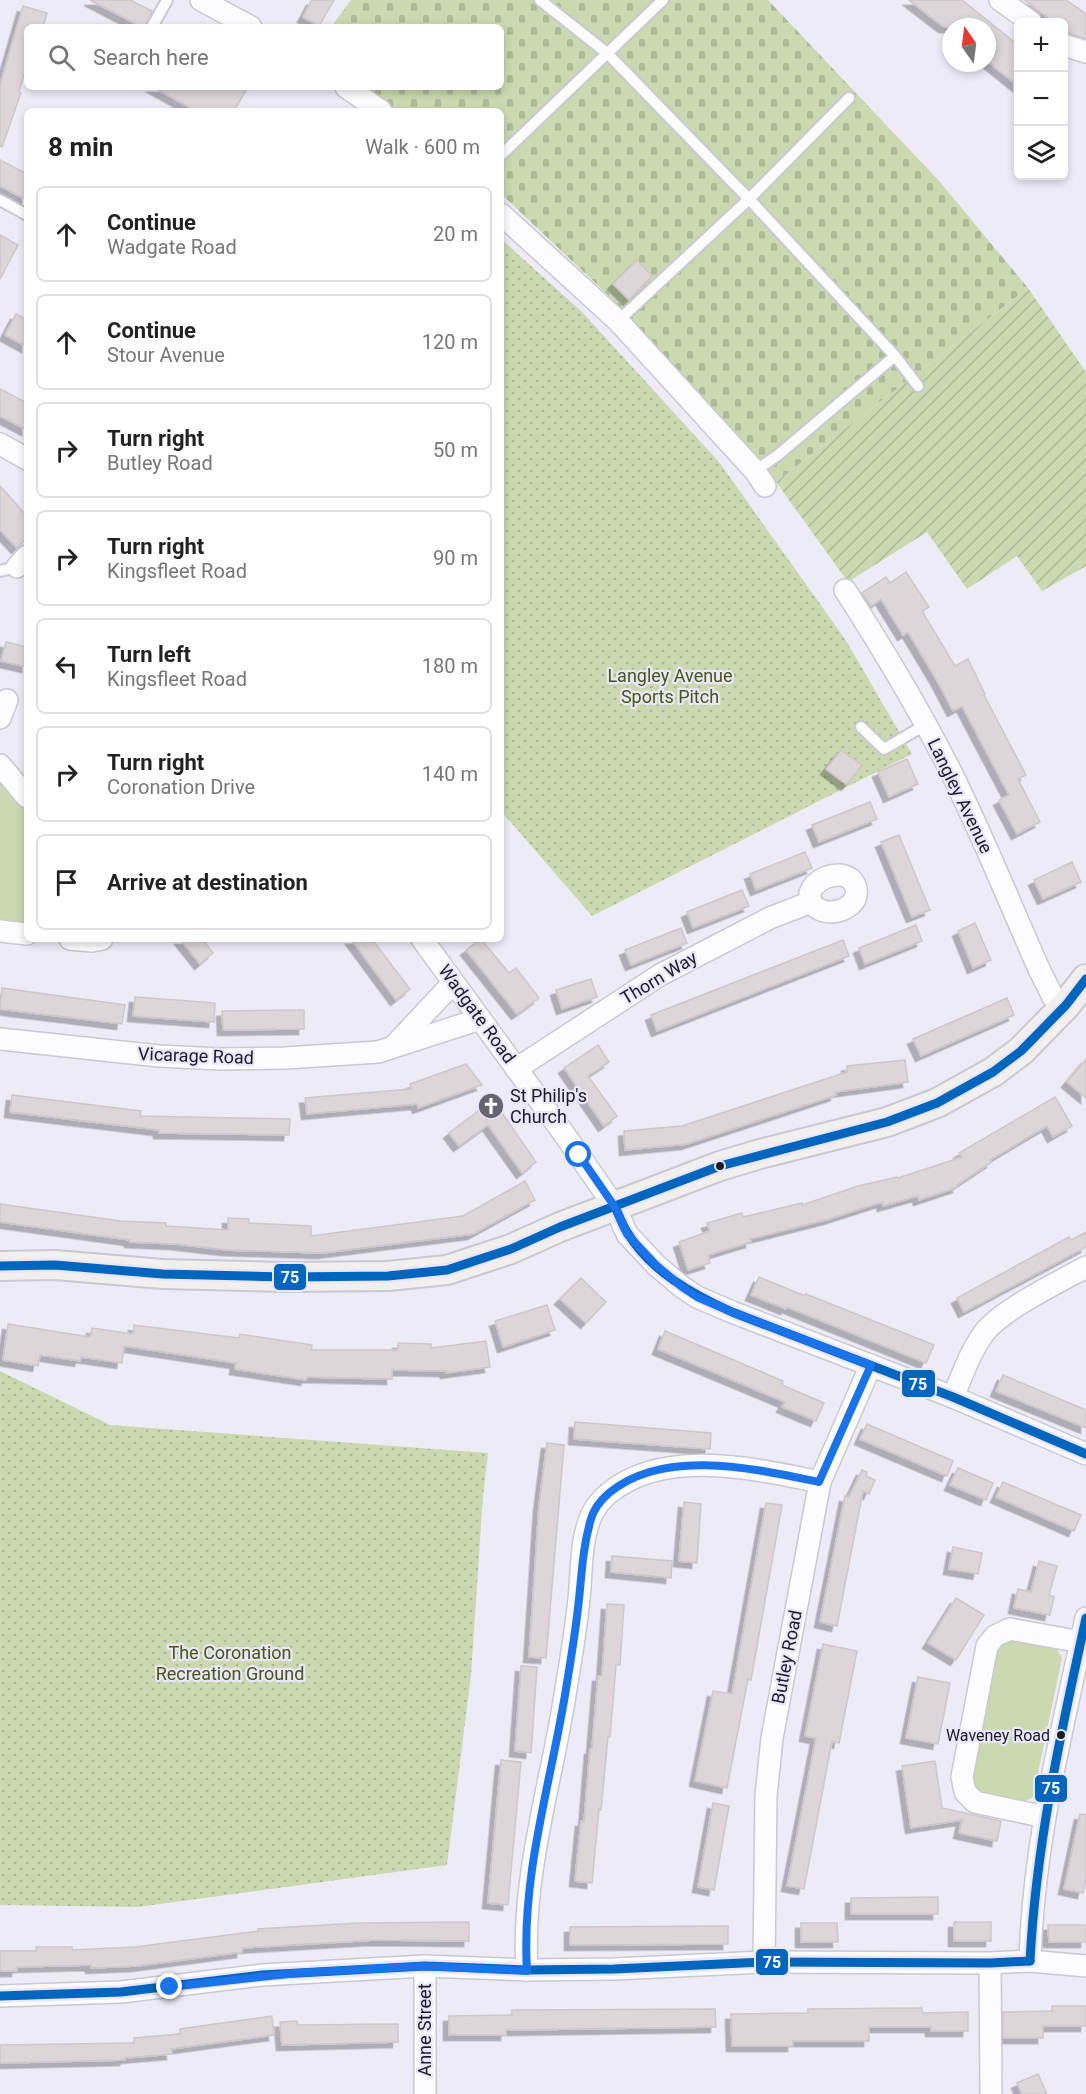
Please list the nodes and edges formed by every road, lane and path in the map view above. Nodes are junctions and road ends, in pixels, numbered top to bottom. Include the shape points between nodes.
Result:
1 (167, 0) edge
2 (201, 0) edge
3 (540, 0) edge
4 (663, 0) edge
5 (1000, 0) edge
6 (1025, 18) edge
7 (154, 24) edge
8 (245, 24) edge
9 (1068, 46) edge
10 (1086, 52) edge
11 (607, 53) junction
12 (350, 90) edge
13 (849, 98) dead end
14 (377, 108) edge
15 (504, 152) edge
16 (749, 199) junction
17 (0, 200) edge
18 (24, 213) edge
19 (504, 217) edge
20 (618, 321) junction
21 (895, 356) junction
22 (918, 386) dead end
23 (0, 444) edge
24 (24, 457) edge
25 (760, 478) joint
26 (845, 590) dead end
27 (925, 725) junction
28 (861, 727) dead end
29 (0, 765) edge
30 (24, 793) edge
31 (811, 902) dead end
32 (0, 931) edge
33 (24, 934) edge
34 (424, 942) edge
35 (1086, 980) edge
36 (453, 983) junction
37 (1066, 1005) junction
38 (480, 1019) junction
39 (0, 1038) edge
40 (392, 1048) junction
41 (516, 1069) junction
42 (615, 1207) junction
43 (0, 1266) edge
44 (1086, 1267) edge
45 (871, 1365) junction
46 (953, 1396) junction
47 (1086, 1454) edge
48 (819, 1482) junction
49 (1086, 1618) edge
50 (1081, 1642) junction
51 (1045, 1816) junction
52 (1030, 1961) junction
53 (764, 1962) junction
54 (990, 1963) junction
55 (425, 1966) junction
56 (1086, 1966) edge
57 (527, 1971) junction
58 (0, 1996) edge
59 (425, 2094) edge
60 (991, 2094) edge

1 - 7 lane
2 - 8 street
3 - 11 lane
4 - 11 lane
5 - 6 street
9 - 10 street
11 - 15 lane
11 - 16 lane
12 - 14 street
13 - 16 lane
16 - 20 lane
16 - 21 lane
17 - 18 lane
19 - 20 street
20 - 25 street
21 - 22 lane
21 - 25 lane via 778,455
23 - 24 street
26 - 27 street, Langley Avenue
27 - 28 lane via 884,749
27 - 37 street, Langley Avenue via 1053,997
29 - 30 street
31 - 41 street, Thorn Way via 770,918 660,975
32 - 33 street
34 - 36 street, Wadgate Road
35 - 37 street
36 - 38 street, Wadgate Road
36 - 40 street
37 - 42 street via 1006,1063 937,1103 887,1122 735,1161
38 - 40 street, Vicarage Road
38 - 41 street, Wadgate Road
39 - 40 street, Vicarage Road via 130,1054 220,1059 360,1055
41 - 42 street, Wadgate Road
42 - 43 street via 511,1250 447,1270 388,1276 242,1277 55,1265
42 - 45 street, Wadgate Road via 627,1234 644,1253 697,1297
44 - 46 street via 993,1323 973,1351
45 - 46 street, Wadgate Road
45 - 48 street, Butley Road
46 - 47 street, Wadgate Road
48 - 53 street, Butley Road via 772,1738 766,1796
48 - 57 street via 734,1467 705,1465 663,1470 625,1483 600,1502 592,1515 583,1548 566,1690 531,1871
49 - 50 street
50 - 51 street
50 - 51 street via 1010,1629 995,1636 987,1646 964,1763 963,1787 975,1802
51 - 52 street
52 - 54 street
52 - 56 street
53 - 54 street
53 - 57 street
54 - 60 street
55 - 57 street
55 - 58 street via 262,1976 122,1992
55 - 59 street, Anne Street

